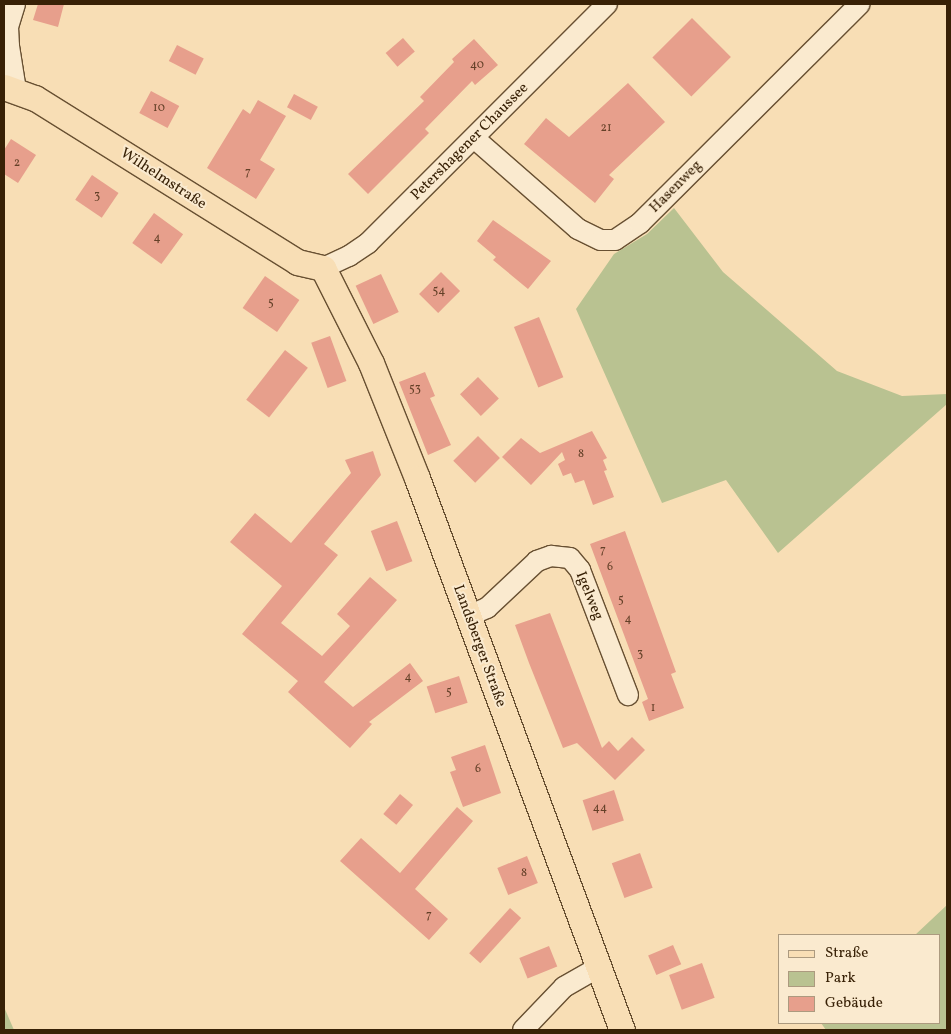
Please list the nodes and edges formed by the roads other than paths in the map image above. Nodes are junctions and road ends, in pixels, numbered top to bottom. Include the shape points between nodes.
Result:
1 (15, 4) edge
2 (607, 4) edge
3 (860, 4) edge
4 (10, 89) edge
5 (474, 138) junction
6 (323, 268) junction
7 (468, 616) junction
8 (628, 695) dead end
9 (599, 967) junction
10 (523, 1030) edge
11 (622, 1030) edge

1 - 4 street via 8,27
2 - 5 street, Petershagener Chaussee
3 - 5 street, Hasenweg via 640,223 615,240 601,240 578,229
4 - 6 main road, Wilhelmstraße via 35,98 297,262
5 - 6 street, Petershagener Chaussee via 368,243
6 - 7 main road, Landsberger Straße via 371,362
7 - 8 street, Igelweg via 487,608 536,561 551,556 570,558 580,570
7 - 9 main road, Landsberger Straße
9 - 10 street via 564,987
9 - 11 main road, Landsberger Straße

